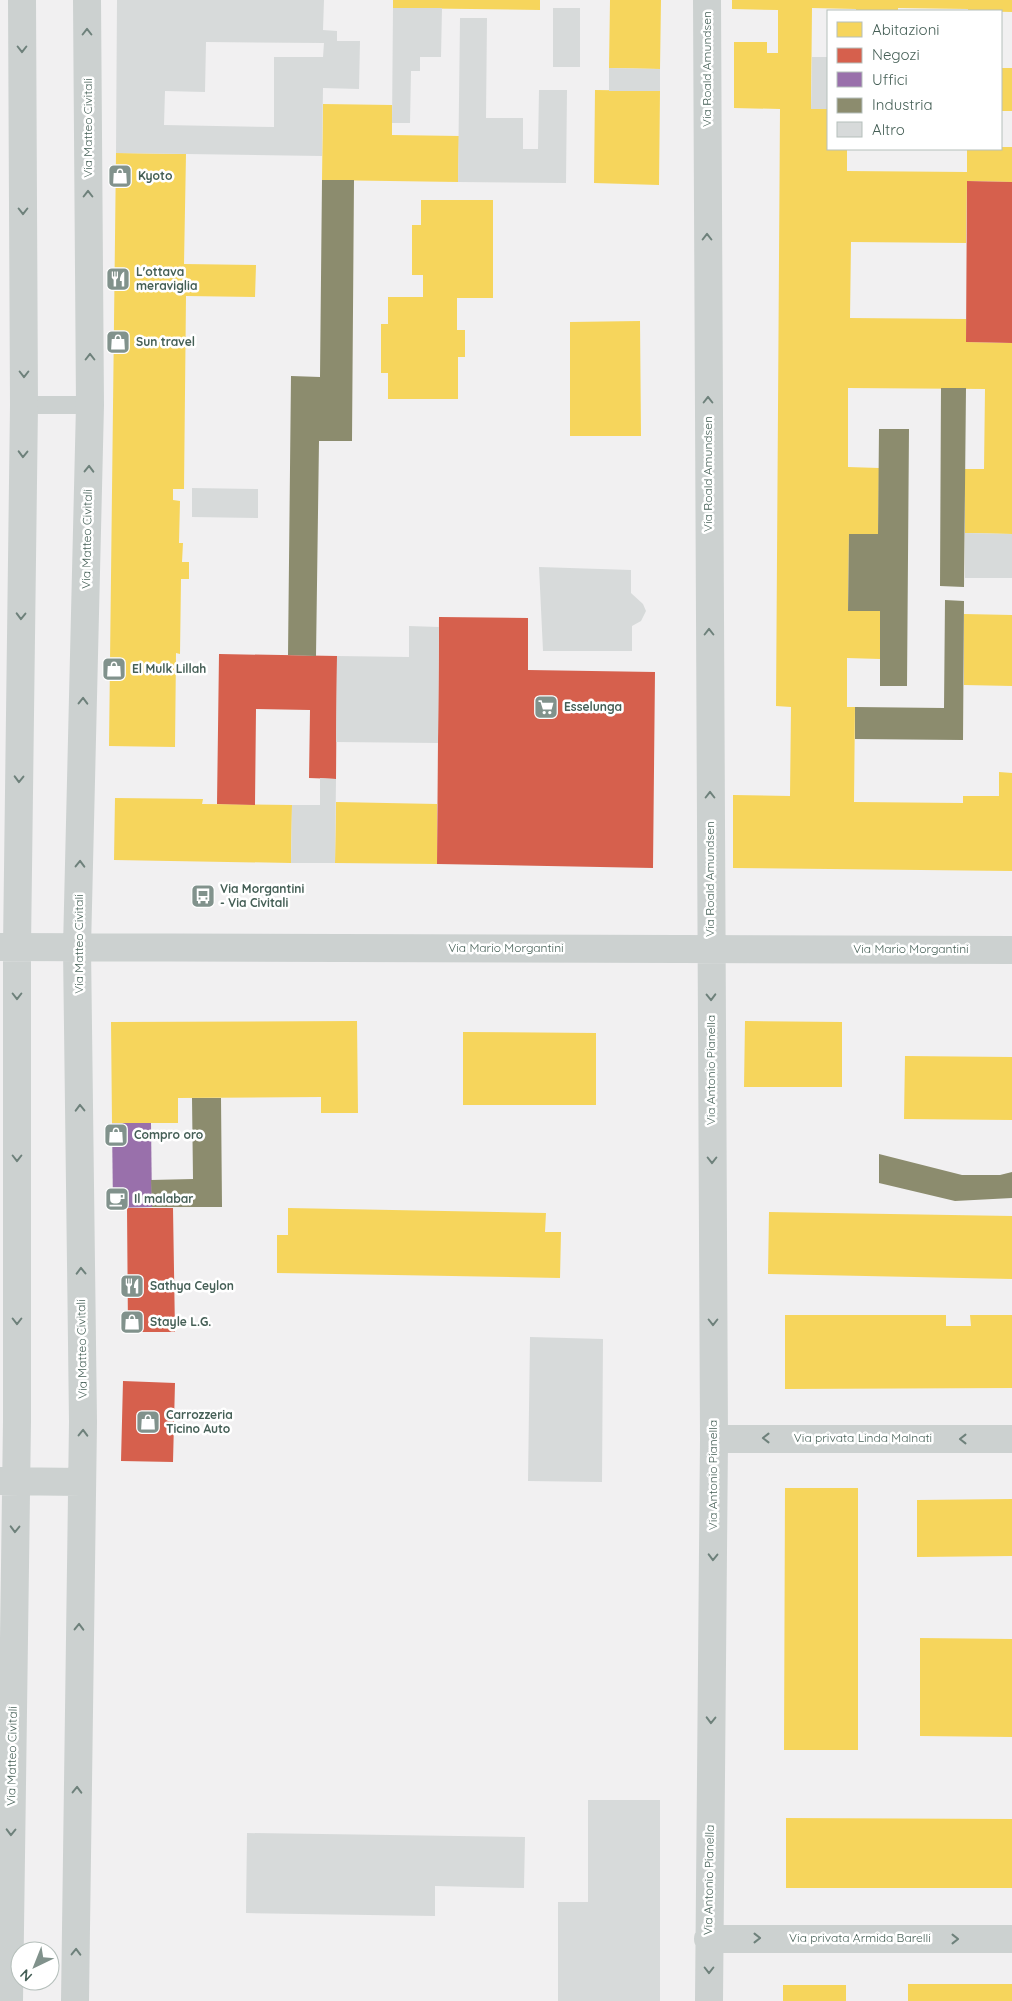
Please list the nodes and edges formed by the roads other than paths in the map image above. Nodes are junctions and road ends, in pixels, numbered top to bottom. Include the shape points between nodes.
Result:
1 (22, 0) edge
2 (87, 0) edge
3 (706, 0) edge
4 (24, 405) junction
5 (90, 405) junction
6 (8, 947) edge
7 (77, 948) junction
8 (710, 948) junction
9 (1012, 950) edge
10 (714, 1438) junction
11 (1012, 1439) edge
12 (8, 1481) edge
13 (82, 1482) junction
14 (708, 1938) junction
15 (1012, 1939) edge
16 (10, 2001) edge
17 (75, 2001) edge
18 (709, 2001) edge

1 -> 4 street, Via Matteo Civitali
5 -> 2 street, Via Matteo Civitali
8 -> 3 street, Via Roald Amundsen
4 - 5 lane
4 -> 6 street, Via Matteo Civitali
7 -> 5 street, Via Matteo Civitali
6 - 7 street, Via Mario Morgantini
6 -> 12 street, Via Matteo Civitali via 17,1421
7 - 8 street, Via Mario Morgantini
13 -> 7 street, Via Matteo Civitali
8 - 9 street, Via Mario Morgantini
8 -> 10 street, Via Antonio Pianella
11 -> 10 street, Via privata Linda Malnati
10 -> 14 street, Via Antonio Pianella
12 - 13 street
12 -> 16 street, Via Matteo Civitali
17 -> 13 street, Via Matteo Civitali
14 -> 15 street, Via privata Armida Barelli
14 -> 18 street, Via Antonio Pianella

